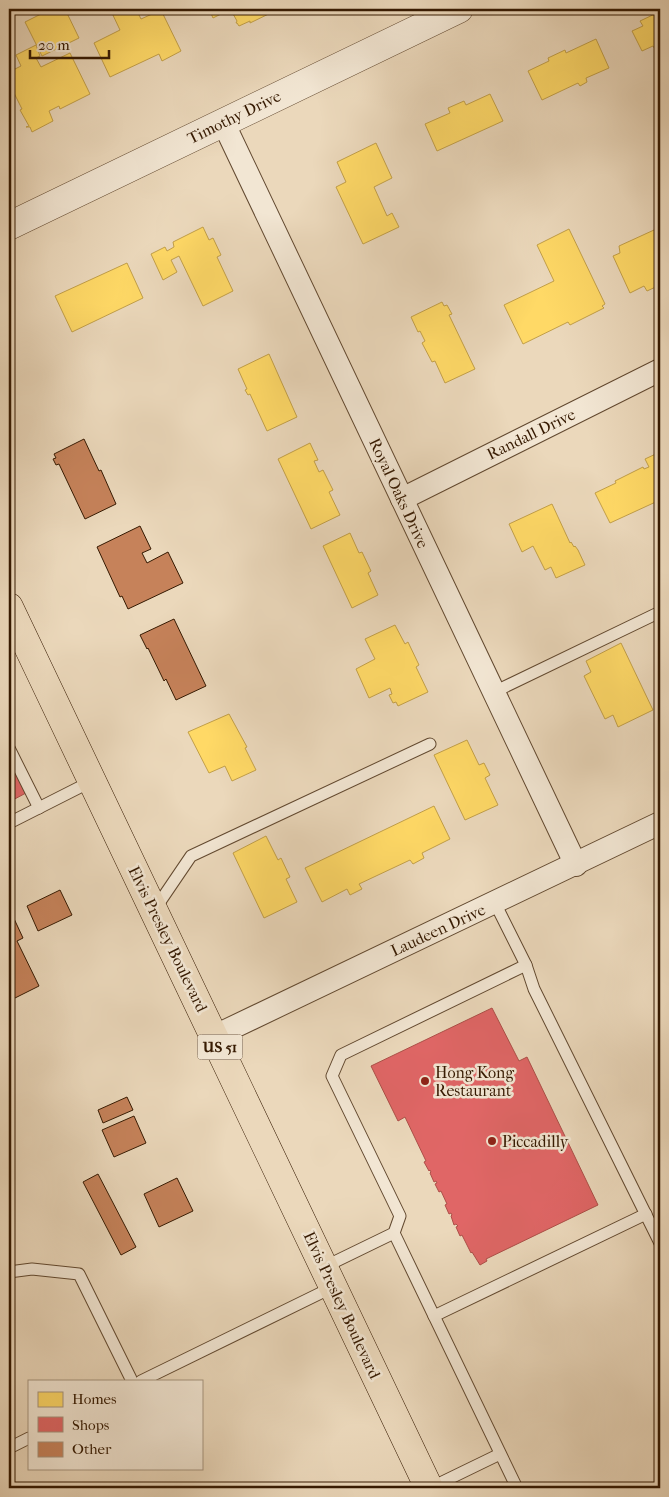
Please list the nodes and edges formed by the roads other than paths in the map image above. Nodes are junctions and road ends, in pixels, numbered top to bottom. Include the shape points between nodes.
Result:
1 (459, 9) edge
2 (223, 122) junction
3 (9, 226) edge
4 (660, 370) edge
5 (402, 498) junction
6 (9, 607) edge
7 (660, 612) edge
8 (494, 692) junction
9 (430, 744) dead end
10 (9, 748) edge
11 (92, 781) junction
12 (39, 808) junction
13 (9, 823) edge
14 (660, 823) edge
15 (576, 865) junction
16 (495, 903) junction
17 (154, 910) junction
18 (526, 965) junction
19 (215, 1036) junction
20 (646, 1214) junction
21 (394, 1233) junction
22 (660, 1243) edge
23 (9, 1272) edge
24 (329, 1277) junction
25 (434, 1316) junction
26 (132, 1380) edge
27 (143, 1380) edge
28 (28, 1438) edge
29 (9, 1448) edge
30 (500, 1454) junction
31 (430, 1488) edge
32 (517, 1488) edge

1 - 2 street, Timothy Drive
2 - 3 street, Timothy Drive
2 - 5 street, Royal Oaks Drive
4 - 5 street, Randall Drive
5 - 8 street, Royal Oaks Drive
6 - 11 main road, Elvis Presley Boulevard / US 51 via 20,639
7 - 8 lane
8 - 15 street, Royal Oaks Drive
9 - 17 lane via 191,856
10 - 12 lane
11 - 12 lane
11 - 17 main road, Elvis Presley Boulevard / US 51
12 - 13 lane
14 - 15 street, Laudeen Drive
15 - 16 street, Laudeen Drive
16 - 18 lane
16 - 19 street, Laudeen Drive
17 - 19 main road, Elvis Presley Boulevard / US 51
18 - 20 lane via 534,989
18 - 21 lane via 342,1054 332,1076 400,1216
19 - 24 main road, Elvis Presley Boulevard / US 51
20 - 22 lane
20 - 25 lane
21 - 24 lane
21 - 25 lane
23 - 26 lane via 32,1269 80,1274
24 - 27 lane
24 - 31 main road, Elvis Presley Boulevard / US 51
25 - 30 lane
28 - 29 lane
30 - 31 lane
30 - 32 lane

